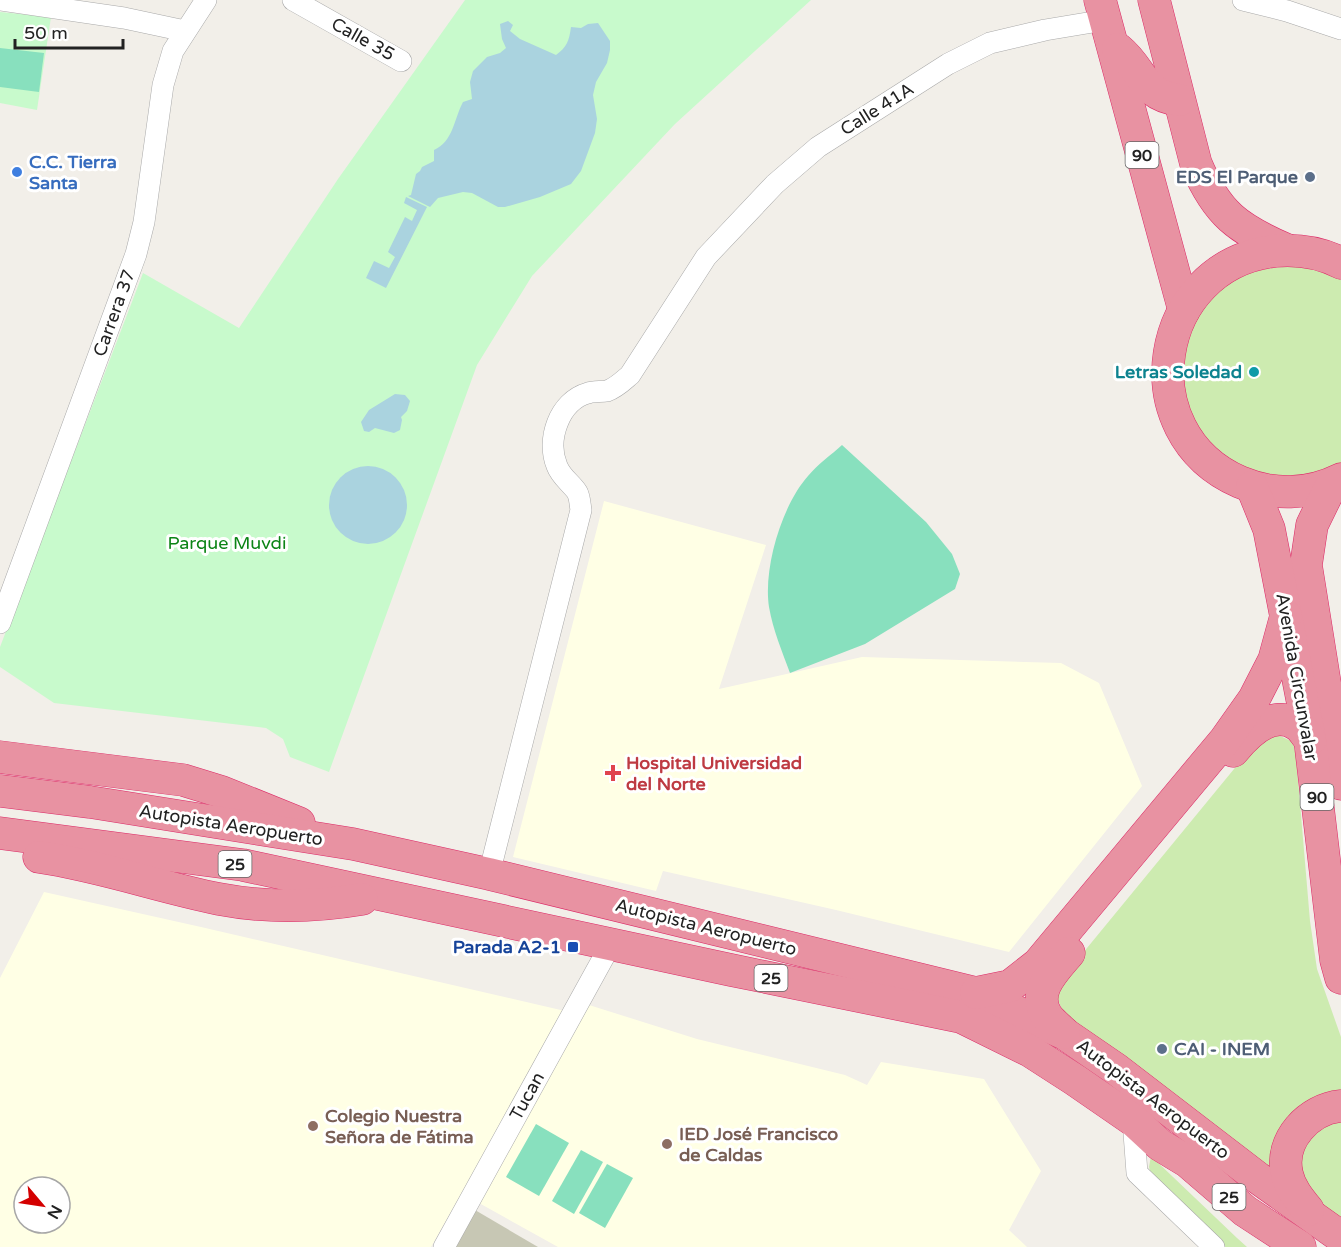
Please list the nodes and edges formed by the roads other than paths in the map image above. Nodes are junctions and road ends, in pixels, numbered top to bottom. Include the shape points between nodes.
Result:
1 (1, 0) edge
2 (206, 0) edge
3 (293, 0) edge
4 (1243, 0) edge
5 (1159, 3) edge
6 (66, 4) edge
7 (1289, 6) edge
8 (129, 9) edge
9 (1106, 22) edge
10 (1341, 29) edge
11 (185, 31) junction
12 (401, 61) dead end
13 (1179, 100) junction
14 (1287, 250) junction
15 (1338, 257) edge
16 (1184, 310) junction
17 (1336, 481) edge
18 (1252, 487) junction
19 (1286, 616) junction
20 (0, 623) edge
21 (1310, 740) junction
22 (0, 757) edge
23 (1341, 784) edge
24 (0, 791) edge
25 (0, 833) edge
26 (353, 844) junction
27 (0, 852) edge
28 (489, 874) junction
29 (384, 896) junction
30 (611, 944) junction
31 (1341, 978) edge
32 (976, 993) junction
33 (1065, 1034) junction
34 (1341, 1106) edge
35 (1133, 1120) junction
36 (1160, 1144) junction
37 (1328, 1228) edge
38 (444, 1247) edge
39 (1214, 1247) edge
40 (1260, 1247) edge
41 (1300, 1247) edge

1 - 6 street
2 - 11 street, Carrera 37
3 - 12 street, Calle 35
4 - 7 street
5 - 13 highway, 90
6 - 8 street
7 - 10 street
8 - 11 street
9 - 13 highway via 1146,83 1157,94
9 - 16 highway, 90
9 - 28 street, Calle 41A via 990,43 948,64 818,147 776,184 706,257 630,375 607,391 587,393 573,401 561,415 553,434 553,453 566,481 578,493 581,510
11 - 20 street, Carrera 37 via 173,51 163,84 136,255
13 - 14 highway, 90 via 1207,190 1238,225
14 - 15 highway, 90
14 - 16 highway, 90 via 1262,253 1217,273
16 - 18 highway, 90 via 1167,361 1168,389 1175,415 1187,440 1205,460
17 - 18 highway, 90 via 1292,492
17 - 23 highway, Avenida Circunvalar / 90 via 1312,525 1306,565
18 - 19 highway, Avenida Circunvalar / 90 via 1269,530
19 - 21 highway, Avenida Circunvalar / 90
19 - 32 highway via 1274,660 1254,699 1225,740 1038,964 1010,986
21 - 31 highway, Avenida Circunvalar / 90
21 - 33 highway via 1297,724 1281,720 1261,724 1245,735 1042,990 1047,1016
22 - 26 highway via 183,780
24 - 26 highway, Autopista Aeropuerto / 25
25 - 29 highway, Autopista Aeropuerto / 25 via 243,866
26 - 28 highway, Autopista Aeropuerto / 25
27 - 29 highway via 80,864 221,899 300,906
28 - 32 highway, Autopista Aeropuerto / 25
29 - 30 highway, Autopista Aeropuerto / 25
30 - 35 highway, Autopista Aeropuerto / 25 via 961,1017 1030,1051
30 - 38 street, Tucan
32 - 33 highway, Autopista Aeropuerto / 25
33 - 37 highway, Autopista Aeropuerto / 25
34 - 37 highway via 1327,1108 1306,1121 1295,1133 1287,1156 1286,1168 1298,1198
35 - 36 highway, Autopista Aeropuerto / 25
35 - 39 street via 1137,1173
36 - 40 highway via 1181,1171
36 - 41 highway, Autopista Aeropuerto / 25 via 1188,1162 1245,1211

